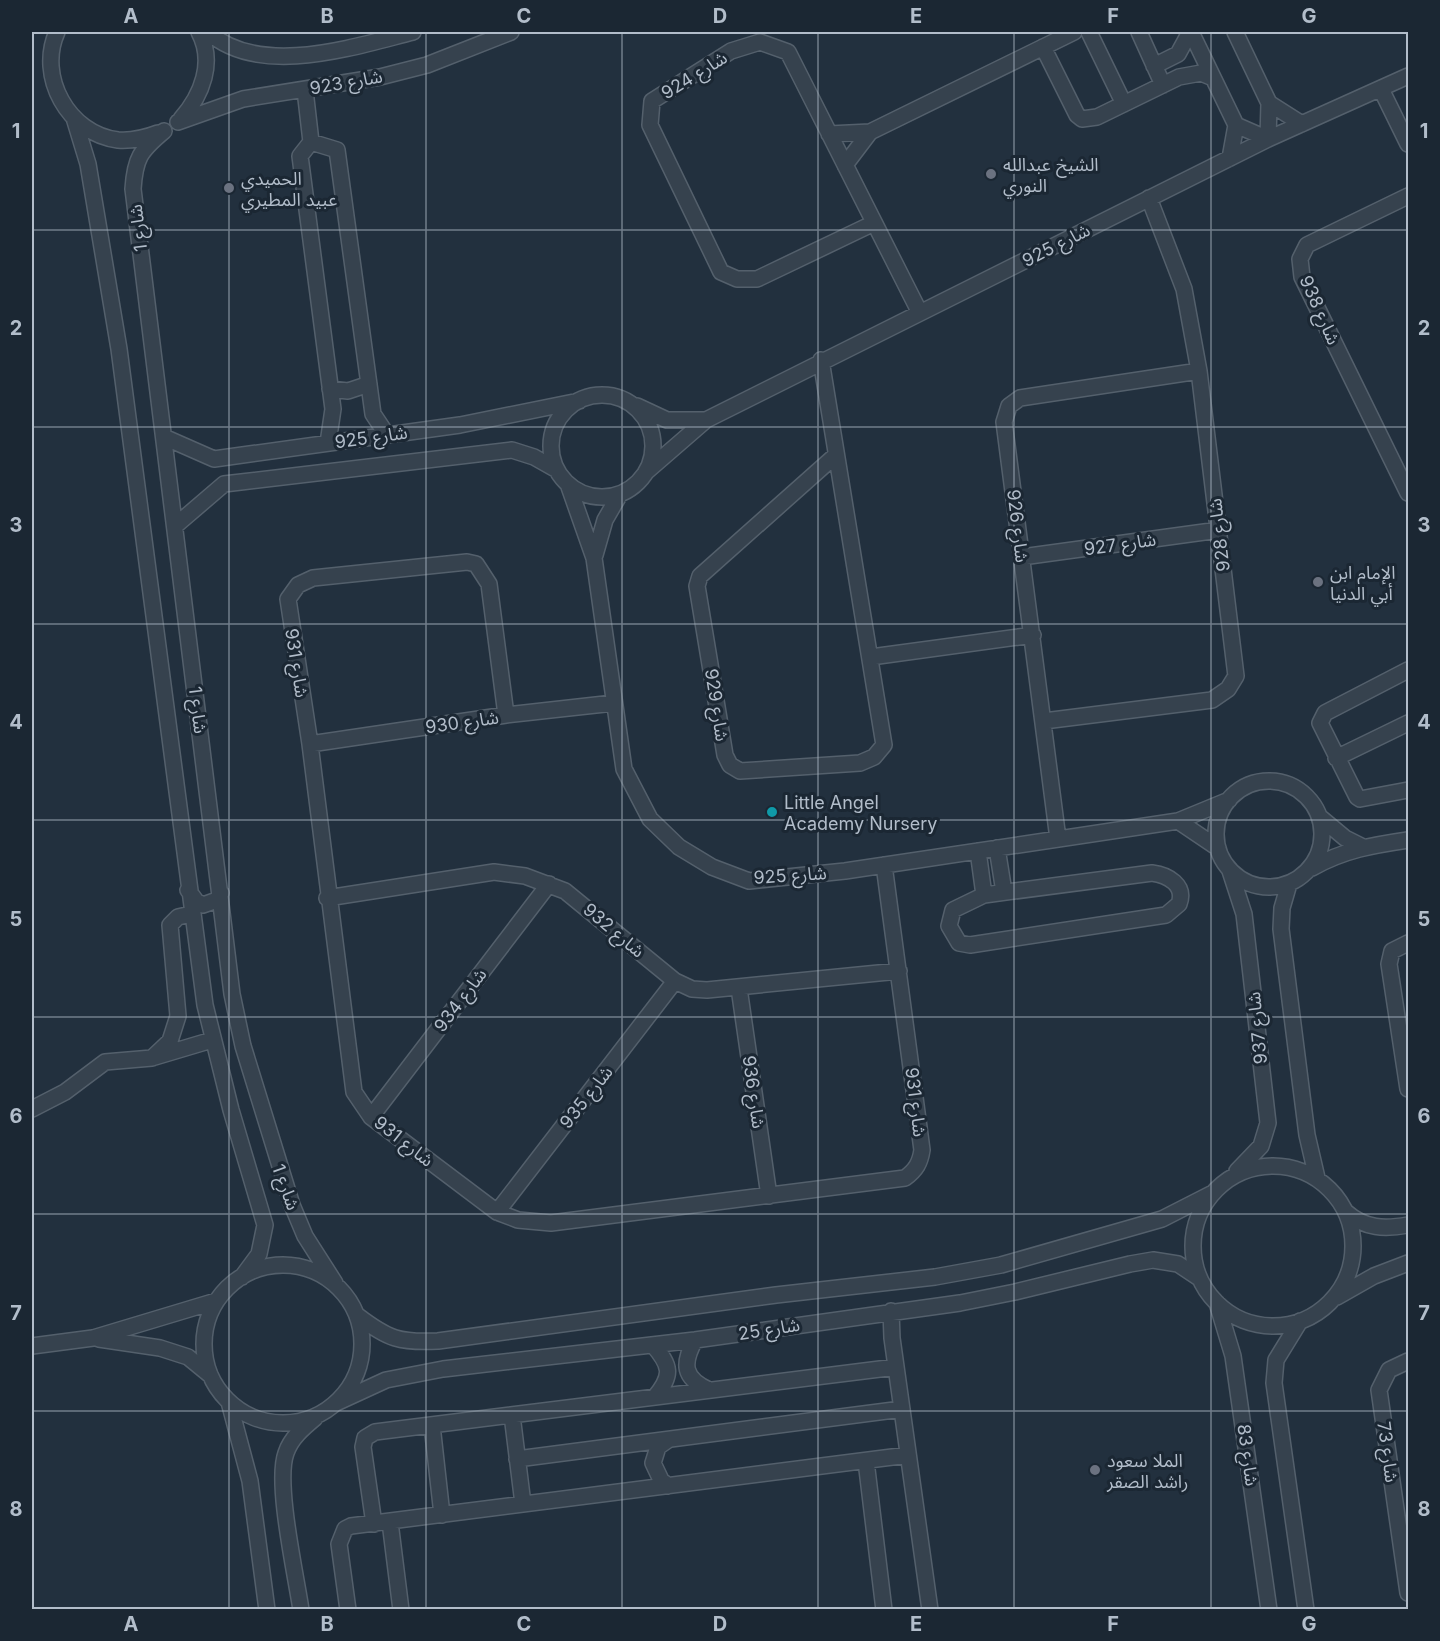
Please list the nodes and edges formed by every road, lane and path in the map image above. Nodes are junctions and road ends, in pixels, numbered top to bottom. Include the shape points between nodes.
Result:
1 (57, 32) edge
2 (199, 32) edge
3 (208, 32) edge
4 (413, 32) edge
5 (511, 32) edge
6 (1074, 32) edge
7 (1089, 32) edge
8 (1139, 32) edge
9 (1191, 32) edge
10 (1235, 32) edge
11 (1043, 47) junction
12 (1154, 66) junction
13 (1408, 76) edge
14 (1214, 78) junction
15 (1163, 85) junction
16 (1381, 89) junction
17 (305, 90) junction
18 (1269, 103) junction
19 (1124, 104) junction
20 (74, 118) junction
21 (178, 122) junction
22 (1302, 124) junction
23 (1236, 125) junction
24 (164, 132) junction
25 (870, 132) junction
26 (829, 134) junction
27 (1268, 139) junction
28 (311, 142) junction
29 (1408, 144) edge
30 (1230, 158) junction
31 (845, 165) junction
32 (1408, 196) edge
33 (1149, 198) junction
34 (874, 223) junction
35 (920, 313) junction
36 (821, 360) junction
37 (1199, 371) junction
38 (369, 384) junction
39 (330, 389) junction
40 (579, 400) junction
41 (627, 401) junction
42 (706, 420) junction
43 (387, 435) junction
44 (164, 437) junction
45 (328, 443) junction
46 (836, 454) junction
47 (557, 470) junction
48 (646, 472) junction
49 (1404, 472) edge
50 (568, 484) junction
51 (1408, 493) edge
52 (620, 494) junction
53 (175, 526) junction
54 (1219, 530) junction
55 (1022, 557) junction
56 (594, 558) junction
57 (1033, 635) junction
58 (871, 657) junction
59 (1408, 670) edge
60 (614, 703) junction
61 (506, 715) junction
62 (1044, 721) junction
63 (1408, 723) edge
64 (310, 744) junction
65 (1336, 758) junction
66 (1408, 790) edge
67 (1229, 800) junction
68 (1321, 818) junction
69 (1178, 821) junction
70 (1058, 839) junction
71 (1408, 840) edge
72 (1363, 846) junction
73 (997, 848) junction
74 (1218, 848) junction
75 (978, 851) junction
76 (884, 865) junction
77 (1310, 869) junction
78 (1230, 870) junction
79 (549, 884) junction
80 (1289, 884) junction
81 (188, 890) junction
82 (1004, 892) junction
83 (221, 893) junction
84 (984, 895) junction
85 (327, 898) junction
86 (191, 914) junction
87 (1408, 943) edge
88 (899, 971) junction
89 (675, 981) junction
90 (739, 988) junction
91 (212, 1040) junction
92 (152, 1058) junction
93 (1408, 1089) edge
94 (32, 1109) edge
95 (371, 1117) junction
96 (1232, 1176) junction
97 (1317, 1178) junction
98 (1211, 1194) junction
99 (769, 1196) junction
100 (497, 1212) junction
101 (1346, 1212) junction
102 (1408, 1225) edge
103 (1408, 1263) edge
104 (242, 1276) junction
105 (1199, 1278) junction
106 (335, 1283) junction
107 (1332, 1300) junction
108 (216, 1301) junction
109 (1217, 1303) junction
110 (891, 1311) junction
111 (358, 1316) junction
112 (1300, 1321) junction
113 (93, 1338) junction
114 (695, 1340) junction
115 (653, 1345) junction
116 (32, 1346) edge
117 (1408, 1361) edge
118 (896, 1367) junction
119 (210, 1375) junction
120 (709, 1390) junction
121 (655, 1397) junction
122 (229, 1402) junction
123 (336, 1403) junction
124 (902, 1409) junction
125 (321, 1413) junction
126 (512, 1415) junction
127 (432, 1425) junction
128 (668, 1440) junction
129 (908, 1455) junction
130 (517, 1459) junction
131 (866, 1461) junction
132 (668, 1486) junction
133 (523, 1504) junction
134 (442, 1515) junction
135 (390, 1522) junction
136 (374, 1524) junction
137 (1403, 1527) edge
138 (1408, 1593) edge
139 (347, 1608) edge
140 (267, 1610) edge
141 (301, 1610) edge
142 (401, 1610) edge
143 (885, 1610) edge
144 (930, 1610) edge
145 (1269, 1610) edge
146 (1306, 1610) edge

1 - 20 street via 51,57 52,79 60,100
2 - 21 street via 207,61 203,84 194,105
3 - 4 street, شارع 923 via 233,49 275,56 323,52
5 - 17 street, شارع 923 via 427,65
6 - 11 street
7 - 19 street
8 - 12 street
9 - 12 street via 1178,54
9 - 14 street
10 - 18 street
11 - 19 street via 1082,119 1097,117
11 - 25 street
12 - 15 street
13 - 16 street, شارع 925
14 - 15 street via 1191,73
14 - 23 street
15 - 19 street
16 - 22 street, شارع 925
16 - 29 street
17 - 21 street, شارع 923 via 243,99
17 - 28 street
18 - 22 street
18 - 27 street
20 - 24 street via 93,132 117,140 141,139
20 - 81 street, شارع 1 via 88,165 119,349
21 - 24 street
22 - 27 street, شارع 925
23 - 27 street
23 - 30 street
24 - 44 street, شارع 1 via 140,154 133,189
25 - 26 street
25 - 31 street
26 - 31 street, شارع 924
26 - 34 street, شارع 924 via 788,52 760,42 731,51 652,101 650,125 721,272 737,279 757,279
27 - 30 street, شارع 925
28 - 38 street via 337,150
28 - 39 street via 300,156
30 - 33 street, شارع 925
31 - 34 street, شارع 924
32 - 49 street, شارع 938 via 1307,245 1300,259 1302,277
33 - 35 street, شارع 925
33 - 37 street, شارع 928 via 1184,289
34 - 35 street, شارع 924
35 - 36 street, شارع 925
36 - 42 street, شارع 925
36 - 46 street, شارع 929
37 - 54 street, شارع 928
37 - 55 street, شارع 926 via 1020,398 1009,406 1004,422
38 - 39 street via 348,391
38 - 43 street via 372,414
39 - 45 street via 333,409
40 - 41 street via 603,395
40 - 43 street, شارع 925 via 460,425
40 - 47 street via 556,425 551,448
41 - 42 street, شارع 925 via 668,420
41 - 48 street via 650,427 653,450
42 - 48 street, شارع 925
43 - 45 street, شارع 925
44 - 45 street, شارع 925 via 214,459
44 - 53 street, شارع 1
46 - 58 street, شارع 929
46 - 58 street, شارع 929 via 700,576 698,586 725,755 730,765 740,771 860,763 874,757 884,745
47 - 50 street
47 - 53 street, شارع 925 via 512,450 224,484
48 - 52 street
49 - 51 street, شارع 938
50 - 52 street via 593,496
50 - 56 street, شارع 925
52 - 56 street, شارع 925 via 605,520
53 - 83 street, شارع 1
54 - 55 street, شارع 927
54 - 62 street, شارع 928 via 1236,676 1228,689 1212,700
55 - 57 street, شارع 926
56 - 60 street, شارع 925
57 - 58 street
57 - 62 street, شارع 926
59 - 65 street via 1322,716 1320,723
60 - 61 street, شارع 930
60 - 76 street, شارع 925 via 624,769 650,819 687,852 712,867 750,880
61 - 64 street, شارع 930
61 - 64 street, شارع 931 via 489,584 476,564 313,578 298,585 288,599
62 - 70 street, شارع 926
63 - 65 street
64 - 85 street, شارع 931
65 - 66 street via 1360,799
67 - 68 street via 1249,785 1280,782 1308,796
67 - 69 street, شارع 925
67 - 74 street via 1217,823
68 - 72 street via 1345,838
68 - 77 street via 1322,845
69 - 70 street, شارع 925
69 - 74 street
70 - 73 street, شارع 925
71 - 72 street
72 - 77 street
73 - 75 street, شارع 925
73 - 82 street
74 - 78 street
75 - 76 street, شارع 925
75 - 84 street
76 - 88 street, شارع 931
77 - 80 street
78 - 80 street via 1257,886
78 - 96 street, شارع 937 via 1244,914 1268,1123 1261,1146
79 - 85 street, شارع 932 via 494,872
79 - 89 street, شارع 932 via 581,903
79 - 95 street, شارع 934
80 - 97 street, شارع 937 via 1281,929 1307,1135
81 - 83 street via 202,905 217,900
81 - 86 street, شارع 1
82 - 84 street
82 - 84 street via 1152,873 1172,879 1181,898 1173,911 1157,918 970,945 959,943 949,926 953,910
83 - 106 street, شارع 1 via 232,994 270,1141 305,1236
85 - 95 street, شارع 931 via 351,1083
86 - 91 street, شارع 1
86 - 92 street via 178,917 170,926 178,1016 170,1041
87 - 93 street via 1392,951 1389,964
88 - 90 street, شارع 932
88 - 99 street, شارع 931 via 922,1150 917,1167 905,1178
89 - 90 street, شارع 932 via 692,989
89 - 100 street, شارع 935
90 - 99 street, شارع 936
91 - 92 street
91 - 104 street, شارع 1 via 264,1225 259,1254
92 - 94 street via 105,1062 65,1092
95 - 100 street, شارع 931
96 - 97 street via 1275,1165
96 - 98 street
97 - 101 street via 1334,1193
98 - 105 street via 1199,1213 1193,1234 1193,1257
98 - 111 street, شارع 25 via 1162,1219 1113,1234 1001,1265 935,1277 438,1341 406,1342 382,1335
99 - 100 street, شارع 931 via 551,1223 518,1220
101 - 102 street via 1359,1223 1388,1228
101 - 107 street via 1353,1235 1352,1258 1345,1281
103 - 107 street via 1374,1276
104 - 106 street via 264,1267 290,1264 314,1270
104 - 108 street
105 - 109 street
105 - 110 street, شارع 25 via 1178,1264 1154,1260 1015,1292
106 - 111 street
107 - 112 street
108 - 113 street
108 - 119 street via 206,1325 204,1350
109 - 112 street via 1256,1324 1278,1326
109 - 145 street, شارع 83 via 1233,1356
110 - 114 street, شارع 25
110 - 118 street
111 - 123 street via 363,1339 361,1363 351,1385
112 - 146 street, شارع 83 via 1275,1359 1274,1383
113 - 116 street
113 - 119 street via 160,1348 188,1357
114 - 115 street, شارع 25
114 - 120 street via 686,1368 697,1384
115 - 121 street via 667,1364 668,1377
115 - 123 street, شارع 25 via 443,1369 386,1380
117 - 137 street, شارع 73 via 1389,1370 1379,1390
118 - 120 street
118 - 124 street
119 - 122 street
120 - 121 street
121 - 126 street
122 - 125 street via 249,1415 273,1422 298,1422
122 - 140 street via 250,1481
123 - 125 street
124 - 128 street
124 - 129 street
125 - 141 street via 294,1437 285,1455 283,1479
126 - 127 street
126 - 130 street
127 - 134 street
127 - 136 street via 375,1432 365,1438
128 - 130 street
128 - 132 street via 658,1447 653,1463
129 - 131 street
129 - 144 street
130 - 133 street
131 - 132 street
131 - 143 street
132 - 133 street
133 - 134 street
134 - 135 street
135 - 136 street
135 - 142 street
136 - 139 street via 345,1529 340,1538
137 - 138 street, شارع 73

